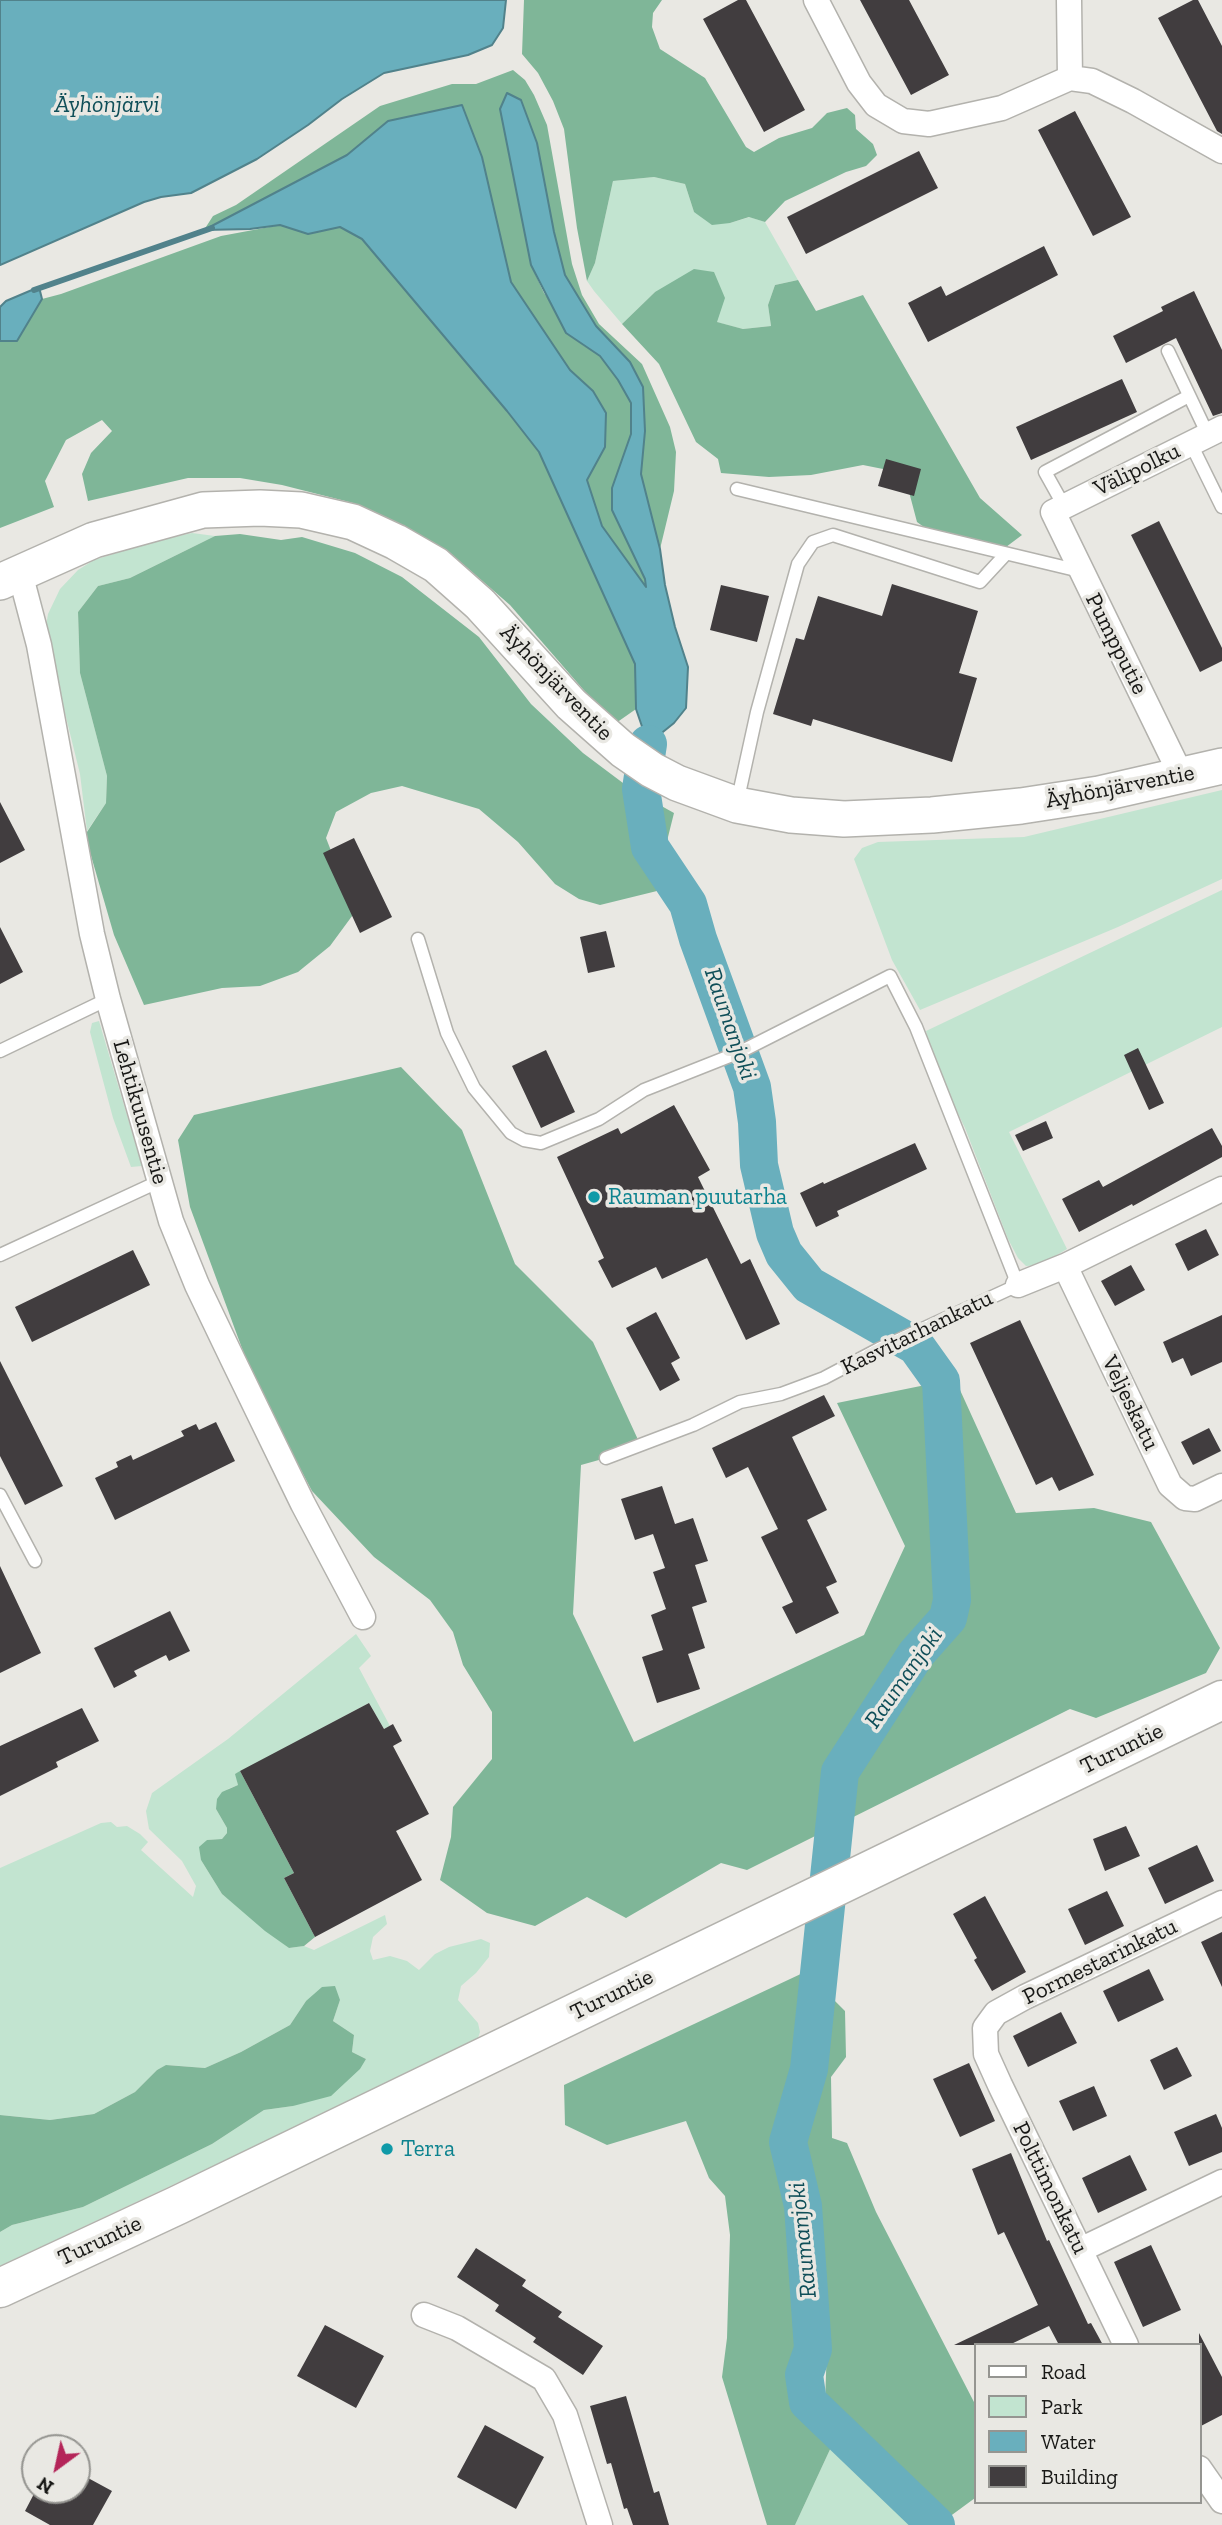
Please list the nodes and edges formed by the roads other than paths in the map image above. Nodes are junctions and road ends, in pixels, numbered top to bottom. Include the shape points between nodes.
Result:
1 (816, 0) edge
2 (1069, 0) edge
3 (1070, 78) junction
4 (1222, 151) edge
5 (1168, 351) dead end
6 (1189, 396) junction
7 (1207, 436) edge
8 (737, 489) dead end
9 (1222, 507) edge
10 (1058, 509) junction
11 (1005, 555) junction
12 (1080, 571) junction
13 (10, 577) edge
14 (1222, 765) edge
15 (1181, 775) junction
16 (737, 805) junction
17 (418, 939) dead end
18 (108, 999) junction
19 (0, 1051) edge
20 (160, 1181) junction
21 (1222, 1189) edge
22 (0, 1255) edge
23 (1065, 1266) junction
24 (1018, 1285) junction
25 (606, 1458) dead end
26 (1222, 1486) edge
27 (0, 1495) edge
28 (35, 1561) dead end
29 (363, 1617) dead end
30 (1222, 1700) edge
31 (1222, 1903) edge
32 (985, 2028) joint
33 (1222, 2182) edge
34 (1080, 2250) junction
35 (0, 2288) edge
36 (424, 2315) dead end
37 (1125, 2343) edge
38 (1201, 2471) edge
39 (1222, 2501) edge
40 (600, 2525) edge

1 - 3 street via 859,83 876,104 902,121 929,124 1002,108
2 - 3 street
3 - 4 street via 1091,81 1133,101
5 - 6 lane
6 - 7 lane
6 - 10 lane via 1045,472
7 - 9 lane
7 - 10 street, Välipolku
8 - 11 lane
10 - 12 street, Pumpputie
11 - 12 lane
11 - 16 lane via 980,582 833,535 813,542 798,564
12 - 15 street, Pumpputie
13 - 16 main road, Äyhönjärventie via 94,540 203,510 302,510 353,522 436,565 622,750 677,783
13 - 18 street, Lehtikuusentie via 39,645
14 - 15 main road, Äyhönjärventie
15 - 16 main road, Äyhönjärventie via 1099,794 933,815 844,819
17 - 24 lane via 447,1033 474,1088 511,1133 541,1143 599,1119 644,1090 740,1052 890,976 916,1027
18 - 19 lane
18 - 20 street, Lehtikuusentie
20 - 22 lane
20 - 29 street, Lehtikuusentie via 197,1285
21 - 23 street, Kasvitarhankatu
23 - 24 street, Kasvitarhankatu
23 - 26 street, Veljeskatu via 1170,1485 1185,1498 1195,1499
24 - 25 lane, Kasvitarhankatu via 824,1378 781,1394 740,1402
27 - 28 lane
30 - 35 highway, Turuntie
31 - 32 street, Pormestarinkatu via 1025,1997 996,2013
32 - 34 street, Polttimonkatu via 986,2054
33 - 34 street
34 - 37 street, Polttimonkatu
36 - 40 street via 457,2328 544,2379 565,2415
38 - 39 street

